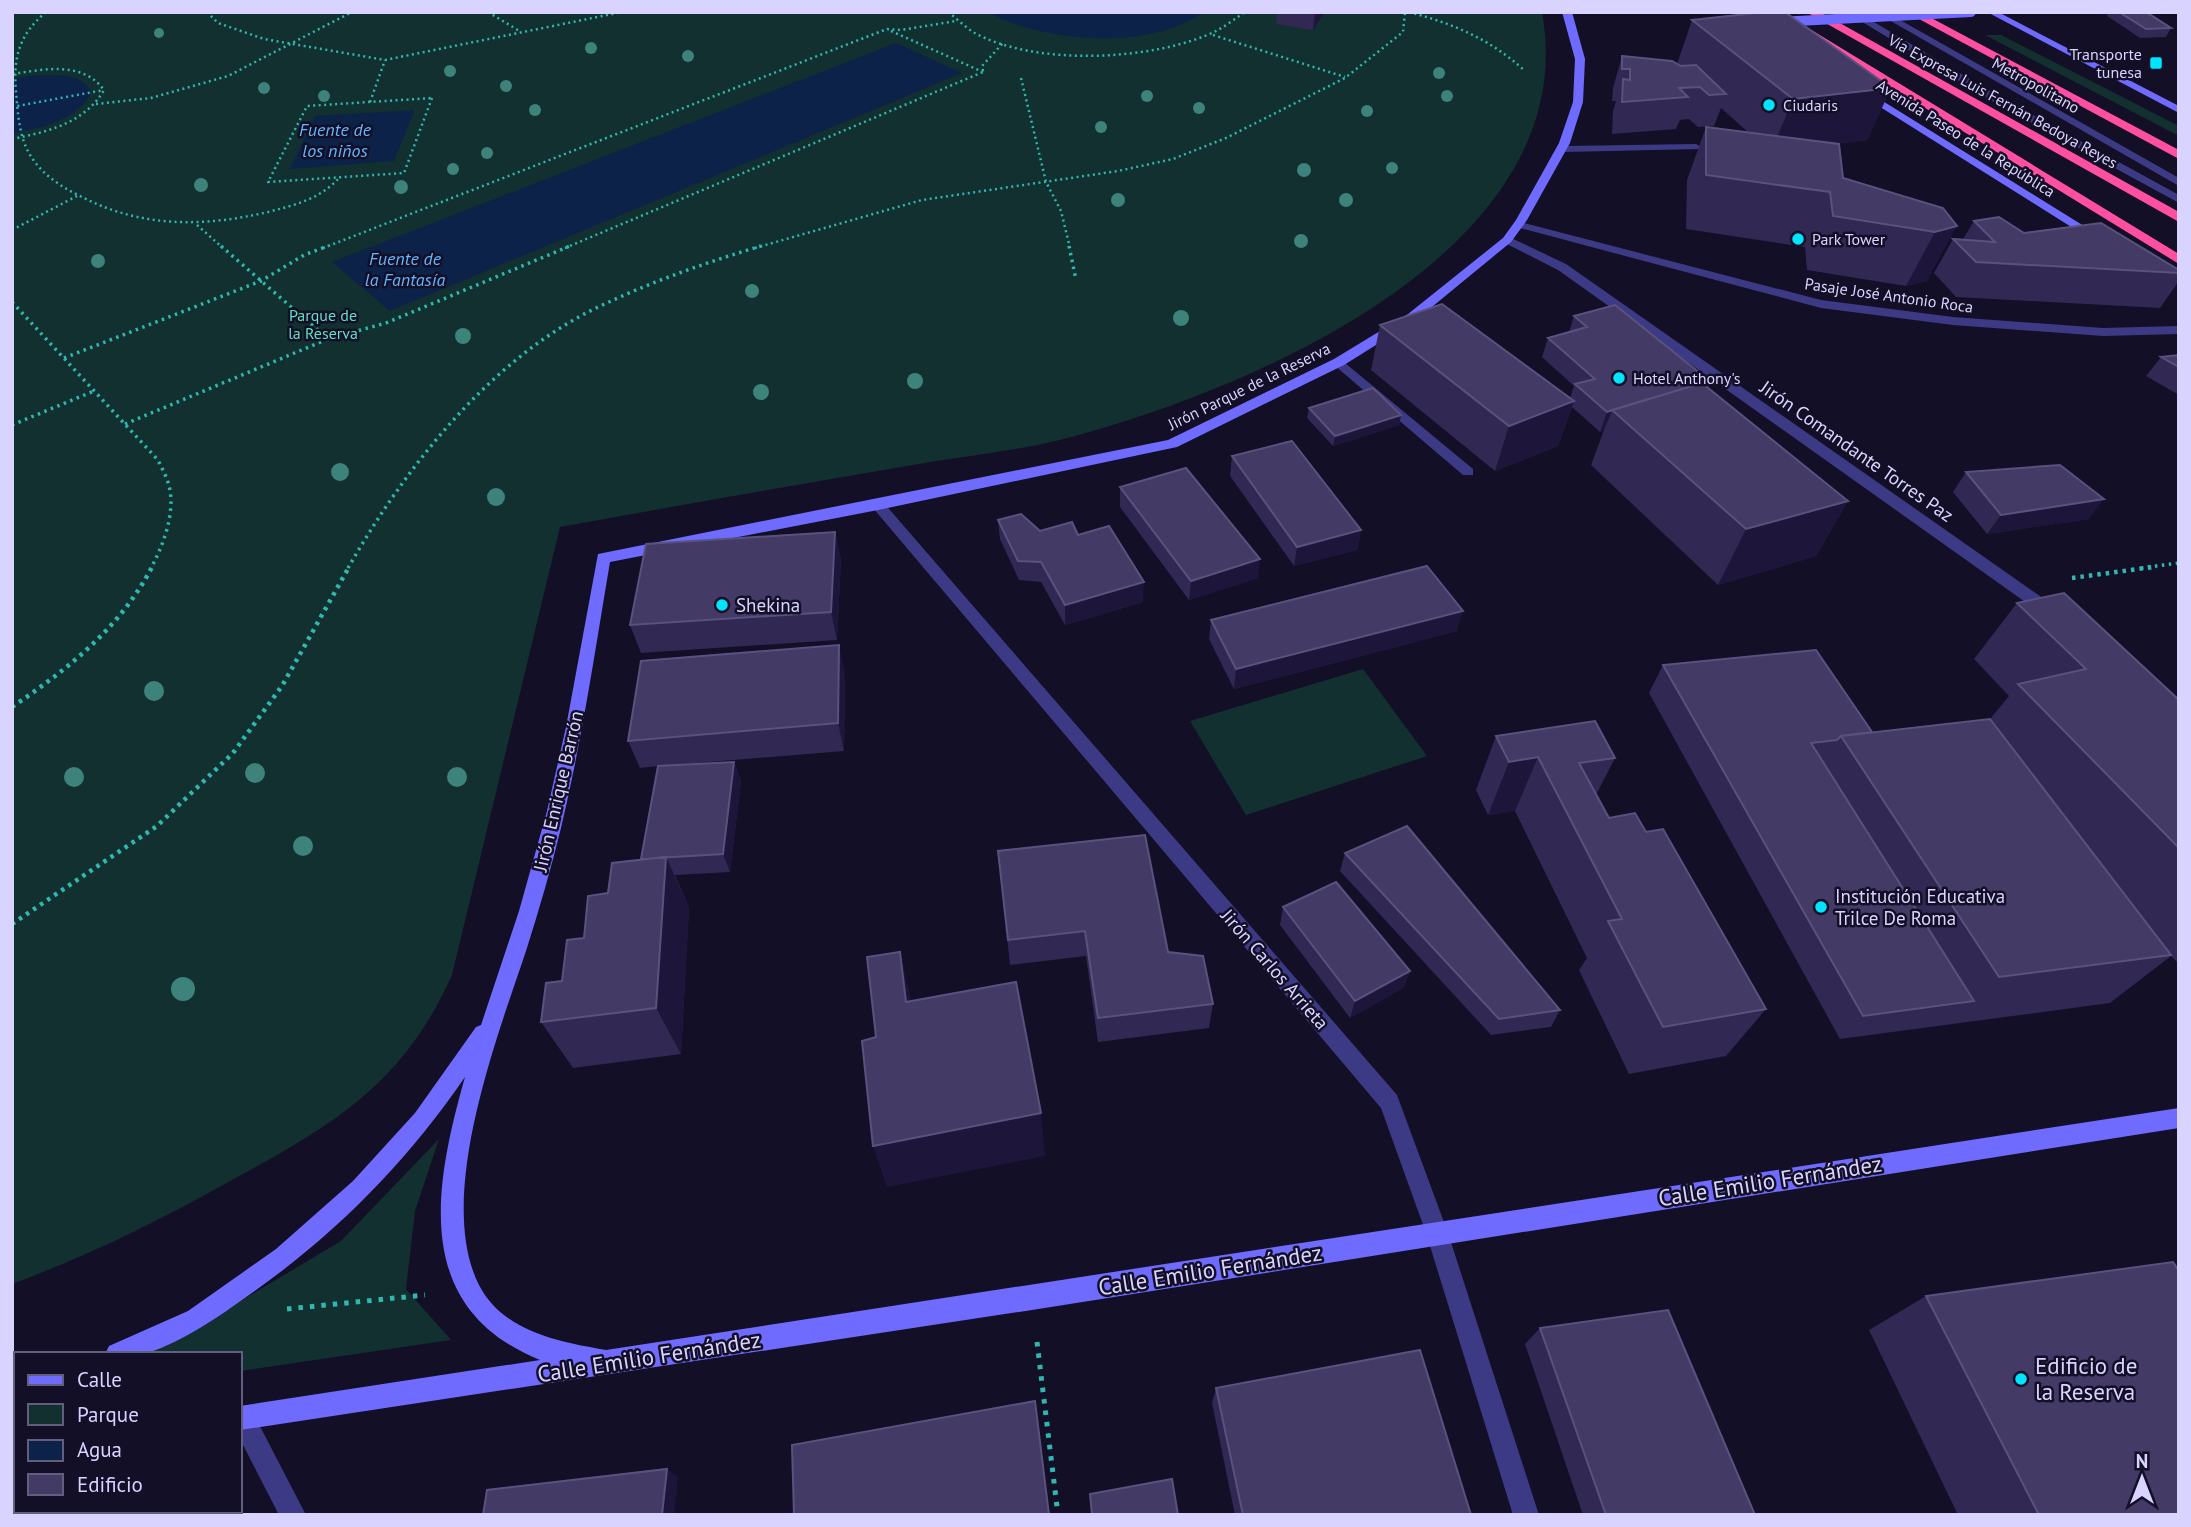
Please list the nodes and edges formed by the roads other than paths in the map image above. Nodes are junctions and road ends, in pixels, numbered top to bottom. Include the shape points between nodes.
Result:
1 (1567, 12) edge
2 (1737, 12) edge
3 (1811, 12) edge
4 (1850, 12) edge
5 (1879, 12) edge
6 (1911, 12) edge
7 (1971, 12) edge
8 (1991, 12) edge
9 (1770, 22) edge
10 (1849, 83) edge
11 (2179, 110) edge
12 (1696, 147) dead end
13 (1564, 149) junction
14 (2179, 155) edge
15 (2179, 183) edge
16 (2179, 200) edge
17 (2179, 218) edge
18 (1520, 225) junction
19 (1507, 240) junction
20 (2108, 246) edge
21 (2179, 260) edge
22 (2179, 330) edge
23 (1339, 362) junction
24 (1468, 472) dead end
25 (878, 505) junction
26 (603, 558) joint
27 (2068, 625) edge
28 (492, 1020) junction
29 (2179, 1118) edge
30 (1437, 1233) junction
31 (122, 1352) edge
32 (609, 1363) junction
33 (242, 1418) edge
34 (242, 1420) edge
35 (293, 1515) edge
36 (1526, 1515) edge

1 - 13 street, Jirón Parque de la Reserva via 1578,37 1581,62 1579,94
2 - 9 street via 1754,23
3 - 17 highway, Vía Expresa Luis Fernán Bedoya Reyes
4 - 16 street, Metropolitano
5 - 15 street, Metropolitano
6 - 14 highway, Vía Expresa Luis Fernán Bedoya Reyes
7 - 9 street, bridge
8 - 11 street
9 - 21 highway
10 - 20 street, Avenida Paseo de la República
12 - 13 street
13 - 18 street, Jirón Parque de la Reserva
18 - 19 street, Jirón Parque de la Reserva
18 - 22 street, Pasaje José Antonio Roca via 1821,304 2007,326 2103,332
19 - 23 street, Jirón Parque de la Reserva via 1412,317
19 - 27 street, Jirón Comandante Torres Paz via 1562,267
23 - 24 street
23 - 25 street, Jirón Parque de la Reserva via 1172,444
25 - 26 street, Jirón Parque de la Reserva
25 - 30 street, Jirón Carlos Arrieta via 1389,1102
26 - 28 street, Jirón Enrique Barrón via 570,750 530,909
28 - 31 street, Jirón Enrique Barrón via 423,1119 361,1189 284,1257 196,1319
28 - 32 street, Jirón Enrique Barrón via 462,1133 452,1204 454,1252 471,1294 502,1327 547,1351
29 - 30 street, Calle Emilio Fernández
30 - 32 street, Calle Emilio Fernández
30 - 36 street, Jirón Carlos Arrieta
32 - 33 street, Calle Emilio Fernández
34 - 35 street

